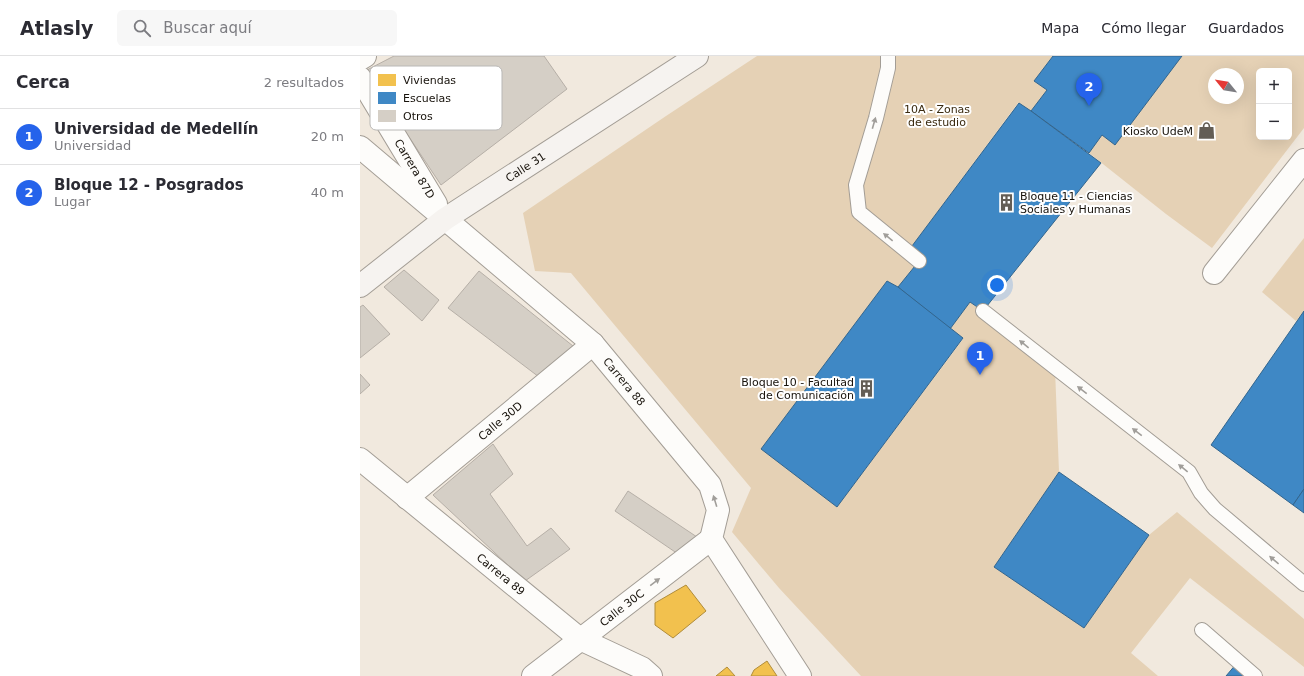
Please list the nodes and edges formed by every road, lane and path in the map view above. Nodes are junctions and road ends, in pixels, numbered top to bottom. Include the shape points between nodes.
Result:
1 (365, 56) edge
2 (698, 56) edge
3 (888, 56) edge
4 (360, 58) edge
5 (360, 78) edge
6 (370, 95) edge
7 (391, 130) edge
8 (360, 148) edge
9 (1304, 160) edge
10 (444, 219) junction
11 (919, 261) dead end
12 (1214, 273) dead end
13 (360, 286) edge
14 (983, 311) dead end
15 (593, 344) junction
16 (360, 460) edge
17 (407, 498) junction
18 (710, 539) junction
19 (1304, 584) edge
20 (1202, 630) dead end
21 (580, 639) junction
22 (533, 676) edge
23 (651, 676) edge
24 (800, 676) edge
25 (1255, 676) edge

1 - 4 street
2 - 10 street, Calle 31
11 -> 3 lane via 859,212 856,185 876,118 888,68
5 - 6 street, Carrera 87D
7 - 10 street, Carrera 87D
8 - 10 street, Carrera 88
9 - 12 street
10 - 13 street, Calle 31
10 - 15 street, Carrera 88
19 -> 14 lane via 1215,509 1201,493 1189,472
15 - 17 street, Calle 30D
18 -> 15 street, Carrera 88 via 718,510 710,486
16 - 17 street, Carrera 89
17 - 21 street, Carrera 89
21 -> 18 street, Calle 30C
18 - 24 street
20 - 25 lane
21 - 22 street, Calle 30C
21 - 23 street, Carrera 89 via 642,668

